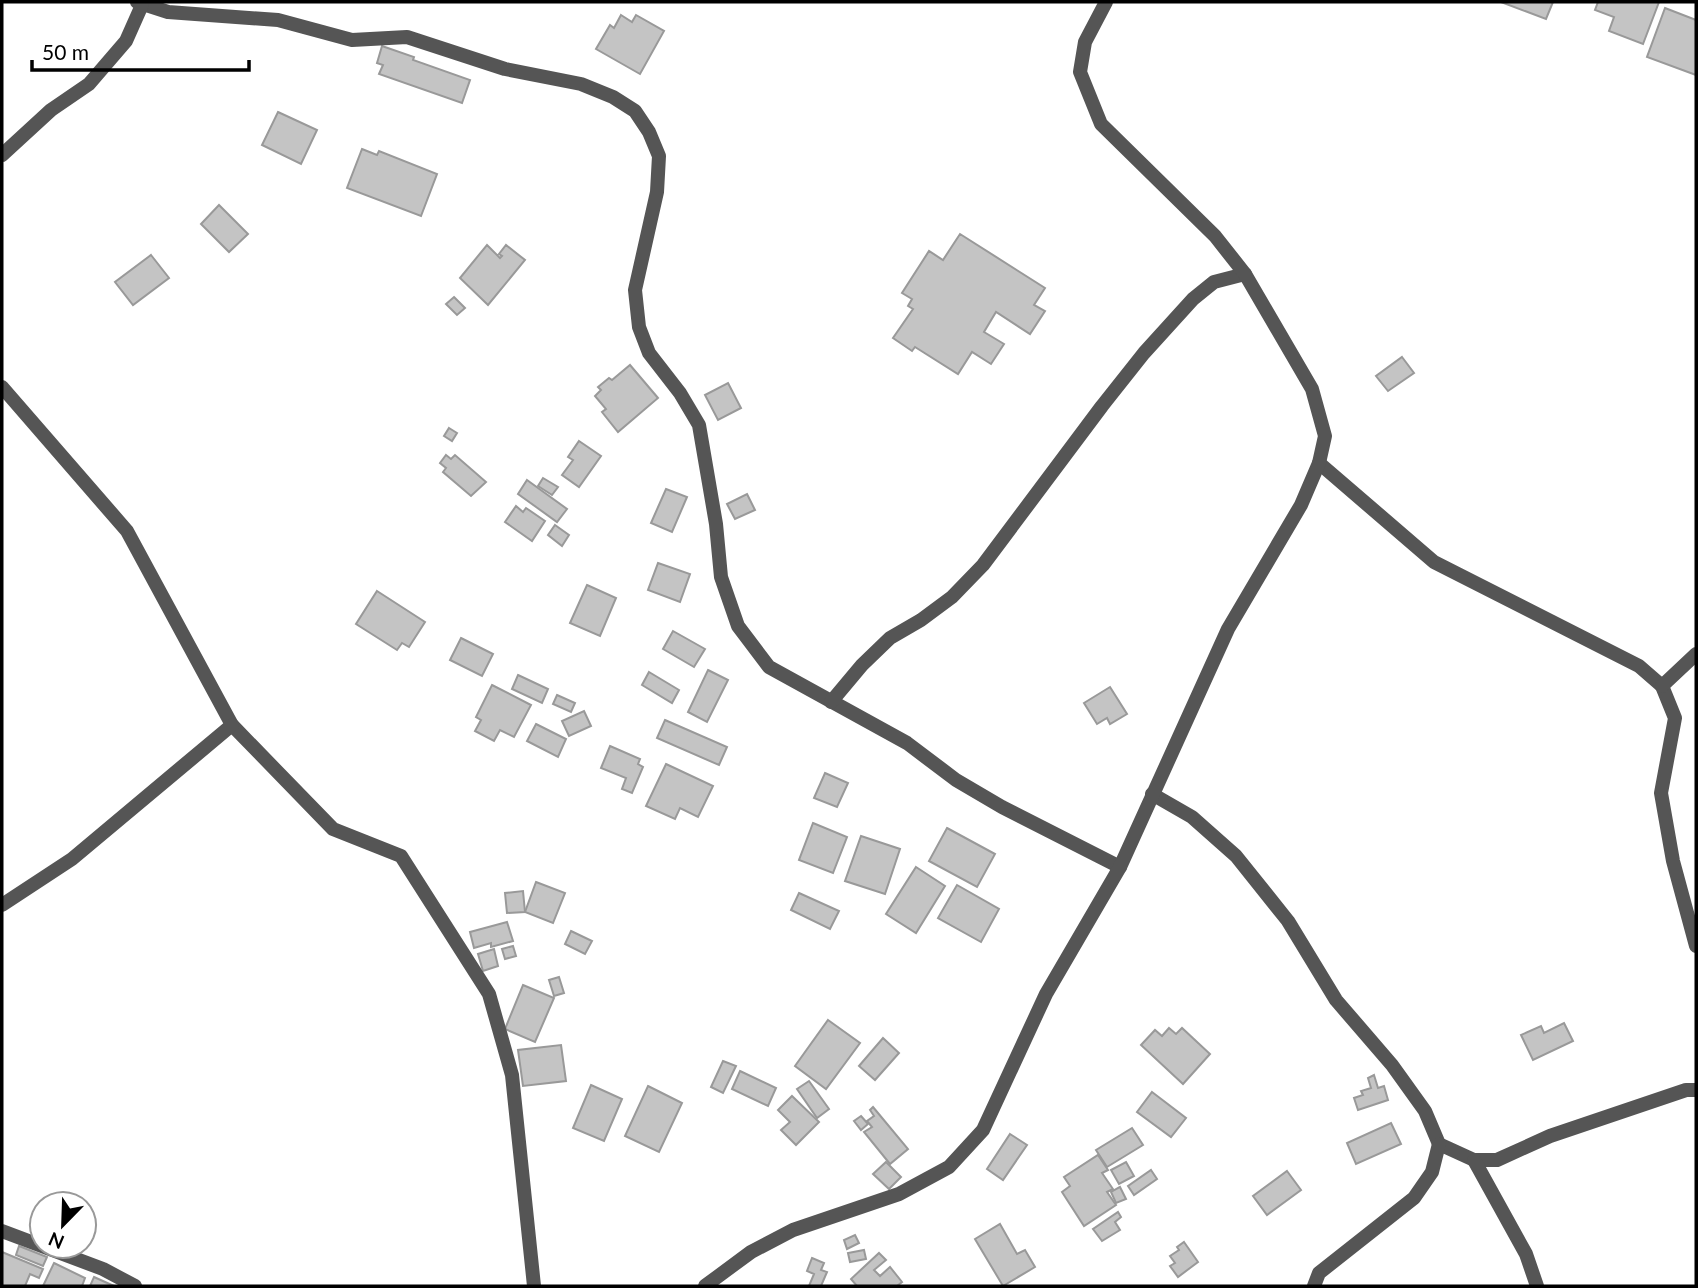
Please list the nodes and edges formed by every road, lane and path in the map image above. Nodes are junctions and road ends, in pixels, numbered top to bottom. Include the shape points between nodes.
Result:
1 (1106, 2) edge
2 (140, 3) edge
3 (2, 155) edge
4 (1244, 274) junction
5 (2, 387) edge
6 (1319, 463) junction
7 (1696, 654) edge
8 (1662, 686) junction
9 (831, 702) junction
10 (232, 724) junction
11 (1152, 794) junction
12 (1120, 867) junction
13 (2, 905) edge
14 (1696, 946) edge
15 (1696, 1090) edge
16 (1439, 1144) junction
17 (1474, 1160) junction
18 (2, 1231) edge
19 (135, 1286) edge
20 (534, 1286) edge
21 (705, 1286) edge
22 (1314, 1286) edge
23 (1537, 1286) edge

1 - 4 street via 1085,42 1080,72 1101,124 1215,236
2 - 3 street via 125,41 89,84 51,110
2 - 9 street via 168,12 278,20 352,40 407,37 505,69 581,84 635,111 659,156 657,192 635,290 639,327 649,354 699,425 715,513 720,577 738,626 769,667
4 - 6 street via 1312,389 1325,436
4 - 9 street via 1214,282 1193,299 1102,406 983,565 952,597 890,638
5 - 10 street via 127,531
6 - 8 street via 1434,562 1639,666
6 - 11 street via 1301,505 1228,629
7 - 8 street
8 - 14 street via 1675,718 1661,793 1672,861
9 - 12 street via 906,743 1002,807
10 - 13 street via 72,859
10 - 20 street via 333,829 401,856 489,994 512,1075
11 - 12 street
11 - 16 street via 1192,817 1236,856 1288,921 1336,1000 1425,1111
12 - 21 street via 1046,994 983,1130 949,1167 899,1194 793,1230 751,1252
15 - 17 street via 1621,1110 1497,1160
16 - 17 street
16 - 22 street via 1432,1172 1414,1198 1318,1273
17 - 23 street via 1526,1254
18 - 19 street

